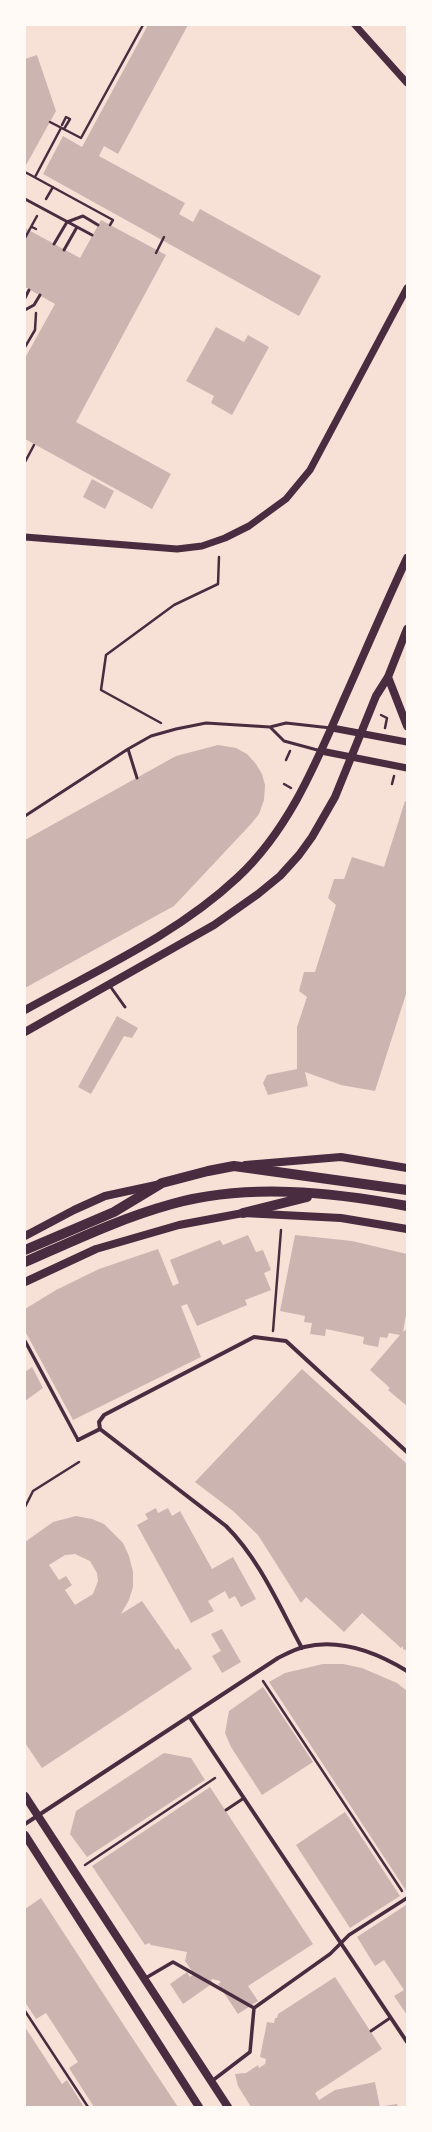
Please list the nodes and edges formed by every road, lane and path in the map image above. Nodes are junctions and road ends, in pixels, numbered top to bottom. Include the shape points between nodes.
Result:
1 (144, 25) edge
2 (355, 25) edge
3 (407, 83) edge
4 (50, 122) dead end
5 (63, 127) junction
6 (25, 172) edge
7 (35, 177) junction
8 (25, 199) edge
9 (67, 222) junction
10 (98, 225) dead end
11 (110, 225) dead end
12 (32, 227) dead end
13 (77, 227) junction
14 (36, 229) dead end
15 (92, 235) dead end
16 (164, 237) dead end
17 (54, 244) dead end
18 (64, 250) dead end
19 (156, 252) dead end
20 (407, 288) edge
21 (29, 290) dead end
22 (40, 295) dead end
23 (25, 298) edge
24 (25, 310) edge
25 (34, 445) dead end
26 (25, 462) edge
27 (25, 537) edge
28 (219, 557) dead end
29 (407, 558) edge
30 (407, 629) edge
31 (388, 677) junction
32 (147, 716) dead end
33 (407, 726) edge
34 (270, 727) junction
35 (332, 728) junction
36 (360, 733) junction
37 (407, 742) edge
38 (128, 749) junction
39 (321, 751) junction
40 (351, 758) junction
41 (407, 768) edge
42 (137, 778) dead end
43 (284, 784) dead end
44 (300, 792) junction
45 (25, 816) edge
46 (109, 984) junction
47 (124, 1007) dead end
48 (25, 1010) edge
49 (25, 1032) edge
50 (234, 1166) junction
51 (407, 1168) edge
52 (162, 1183) junction
53 (407, 1190) edge
54 (319, 1194) junction
55 (407, 1206) edge
56 (243, 1213) junction
57 (407, 1229) edge
58 (281, 1230) dead end
59 (25, 1236) edge
60 (25, 1250) edge
61 (25, 1262) edge
62 (25, 1282) edge
63 (273, 1339) junction
64 (25, 1341) edge
65 (100, 1429) junction
66 (78, 1440) joint
67 (407, 1452) edge
68 (79, 1462) dead end
69 (25, 1508) edge
70 (302, 1648) junction
71 (407, 1671) edge
72 (263, 1681) dead end
73 (189, 1716) junction
74 (215, 1778) dead end
75 (25, 1796) edge
76 (244, 1798) junction
77 (226, 1810) dead end
78 (38, 1816) junction
79 (25, 1824) edge
80 (25, 1834) edge
81 (85, 1865) dead end
82 (407, 1898) edge
83 (341, 1944) junction
84 (144, 1979) junction
85 (254, 2008) junction
86 (25, 2010) edge
87 (390, 2018) junction
88 (371, 2031) dead end
89 (407, 2042) edge
90 (211, 2082) junction
91 (88, 2107) edge
92 (199, 2107) edge
93 (228, 2107) edge

1 - 5 path via 81,138
2 - 3 street
4 - 5 path
5 - 7 path
6 - 7 path
7 - 11 path via 113,220
8 - 9 lane
9 - 10 lane via 83,216
9 - 13 lane
9 - 17 lane
12 - 14 path
13 - 15 lane
13 - 18 lane
16 - 19 path
20 - 27 street via 310,470 286,499 249,526 208,544 177,549
21 - 23 lane
22 - 24 lane via 34,305
25 - 26 path
28 - 32 path via 218,584 174,605 106,655 101,690
29 - 35 main road via 376,623
30 - 31 main road
31 - 33 main road
31 - 36 main road via 376,696
34 - 35 lane via 286,723
34 - 38 lane via 206,723 151,736
34 - 39 lane via 284,741
35 - 36 street
35 - 39 main road
36 - 37 street
36 - 40 main road
38 - 42 lane
38 - 45 lane
39 - 40 street
39 - 44 main road
40 - 41 street
40 - 46 main road via 335,797 312,836 280,876 214,925
43 - 44 path
44 - 48 main road via 286,820 256,858 201,908 144,945
46 - 47 lane
46 - 49 main road
50 - 51 main road via 341,1157
50 - 52 main road via 208,1170
50 - 53 main road
52 - 59 main road via 105,1196
52 - 60 main road via 114,1212
54 - 55 main road via 366,1198
54 - 56 main road
54 - 61 main road via 240,1192 172,1204 90,1233
56 - 57 main road via 341,1218
56 - 62 main road via 179,1225 96,1249
58 - 63 path
63 - 65 street via 254,1337 172,1379 104,1415 99,1422
63 - 67 street via 286,1341
64 - 66 street
65 - 66 street
65 - 70 street via 226,1526 241,1541 253,1558
68 - 69 path via 33,1491
70 - 71 street via 332,1644 358,1649 386,1659
70 - 73 street via 278,1658
72 - 82 path
73 - 76 street
73 - 78 street
74 - 81 path
75 - 78 main road
76 - 77 lane
76 - 83 street
78 - 79 street
78 - 84 main road
80 - 92 main road
82 - 83 street via 350,1935
83 - 85 street
83 - 87 street
84 - 85 street via 173,1962
84 - 90 main road
85 - 90 street via 250,2052
86 - 91 path
87 - 88 lane
87 - 89 street
90 - 93 main road

